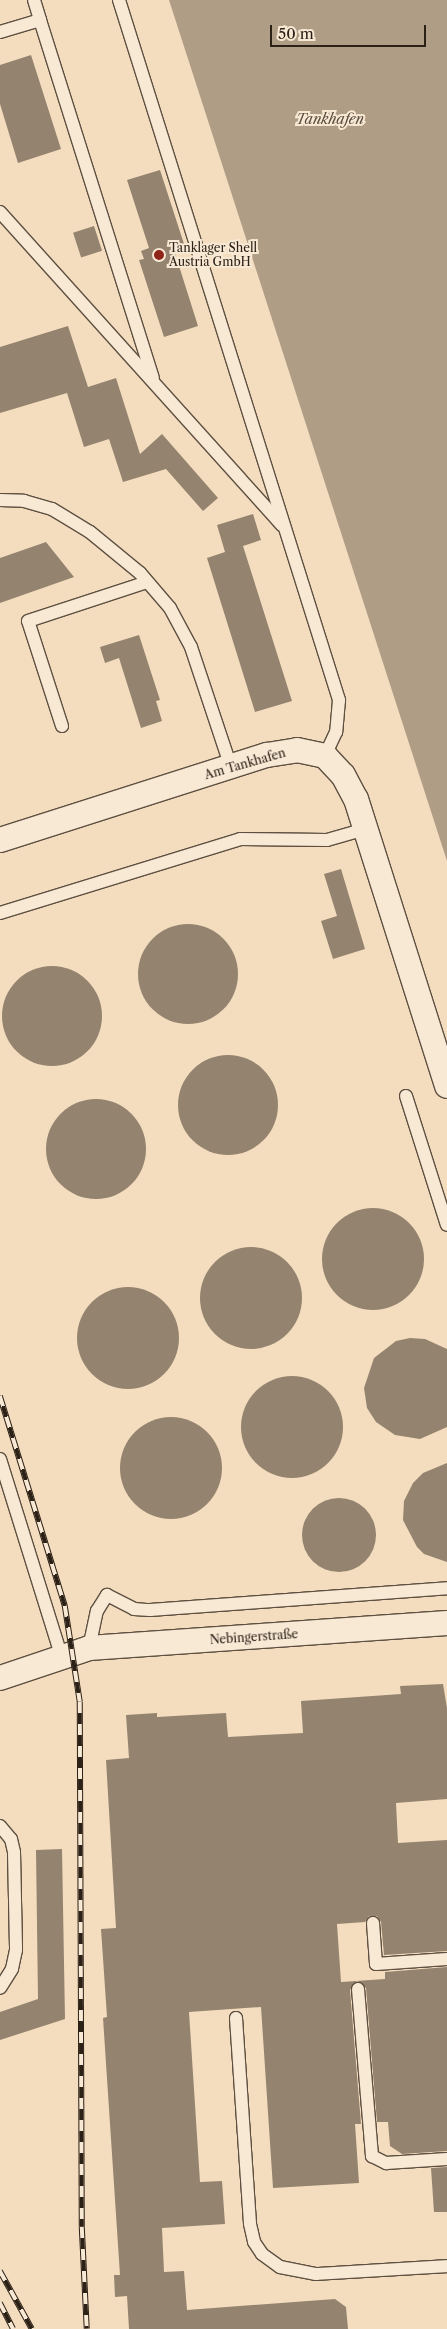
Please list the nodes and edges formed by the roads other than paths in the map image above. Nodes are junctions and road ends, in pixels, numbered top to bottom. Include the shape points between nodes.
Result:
1 (34, 0) edge
2 (120, 0) edge
3 (40, 20) junction
4 (0, 32) edge
5 (0, 212) edge
6 (154, 383) junction
7 (0, 500) edge
8 (285, 529) junction
9 (147, 582) junction
10 (62, 726) dead end
11 (325, 756) junction
12 (231, 767) junction
13 (365, 829) junction
14 (0, 840) edge
15 (0, 913) edge
16 (447, 1086) edge
17 (406, 1096) dead end
18 (447, 1225) edge
19 (0, 1459) edge
20 (447, 1588) edge
21 (447, 1623) edge
22 (89, 1648) junction
23 (61, 1655) junction
24 (0, 1678) edge
25 (0, 1826) edge
26 (373, 1924) dead end
27 (447, 1960) edge
28 (0, 1988) edge
29 (358, 1988) dead end
30 (236, 2018) dead end
31 (447, 2159) edge
32 (447, 2266) edge

1 - 3 lane
2 - 8 lane
3 - 4 lane
3 - 6 lane
5 - 6 lane
6 - 8 lane
7 - 9 lane via 24,501 52,509 90,532
8 - 11 lane via 339,700 336,732
9 - 10 lane via 28,621
9 - 12 lane via 170,608 191,647
11 - 12 street, Am Tankhafen via 297,750
11 - 13 street via 343,775 356,799
12 - 14 street, Am Tankhafen
13 - 15 lane via 327,840 240,839
13 - 16 street
17 - 18 lane
19 - 23 lane
20 - 22 lane via 150,1610 134,1609 107,1595 97,1611
21 - 22 street, Nebingerstraße
22 - 23 street, Nebingerstraße
23 - 24 street, Nebingerstraße
25 - 28 lane via 11,1839 14,1852 16,1950 12,1969
26 - 27 lane via 376,1964
29 - 31 lane via 372,2156 386,2163
30 - 32 lane via 250,2224 254,2242 262,2254 280,2267 316,2274

